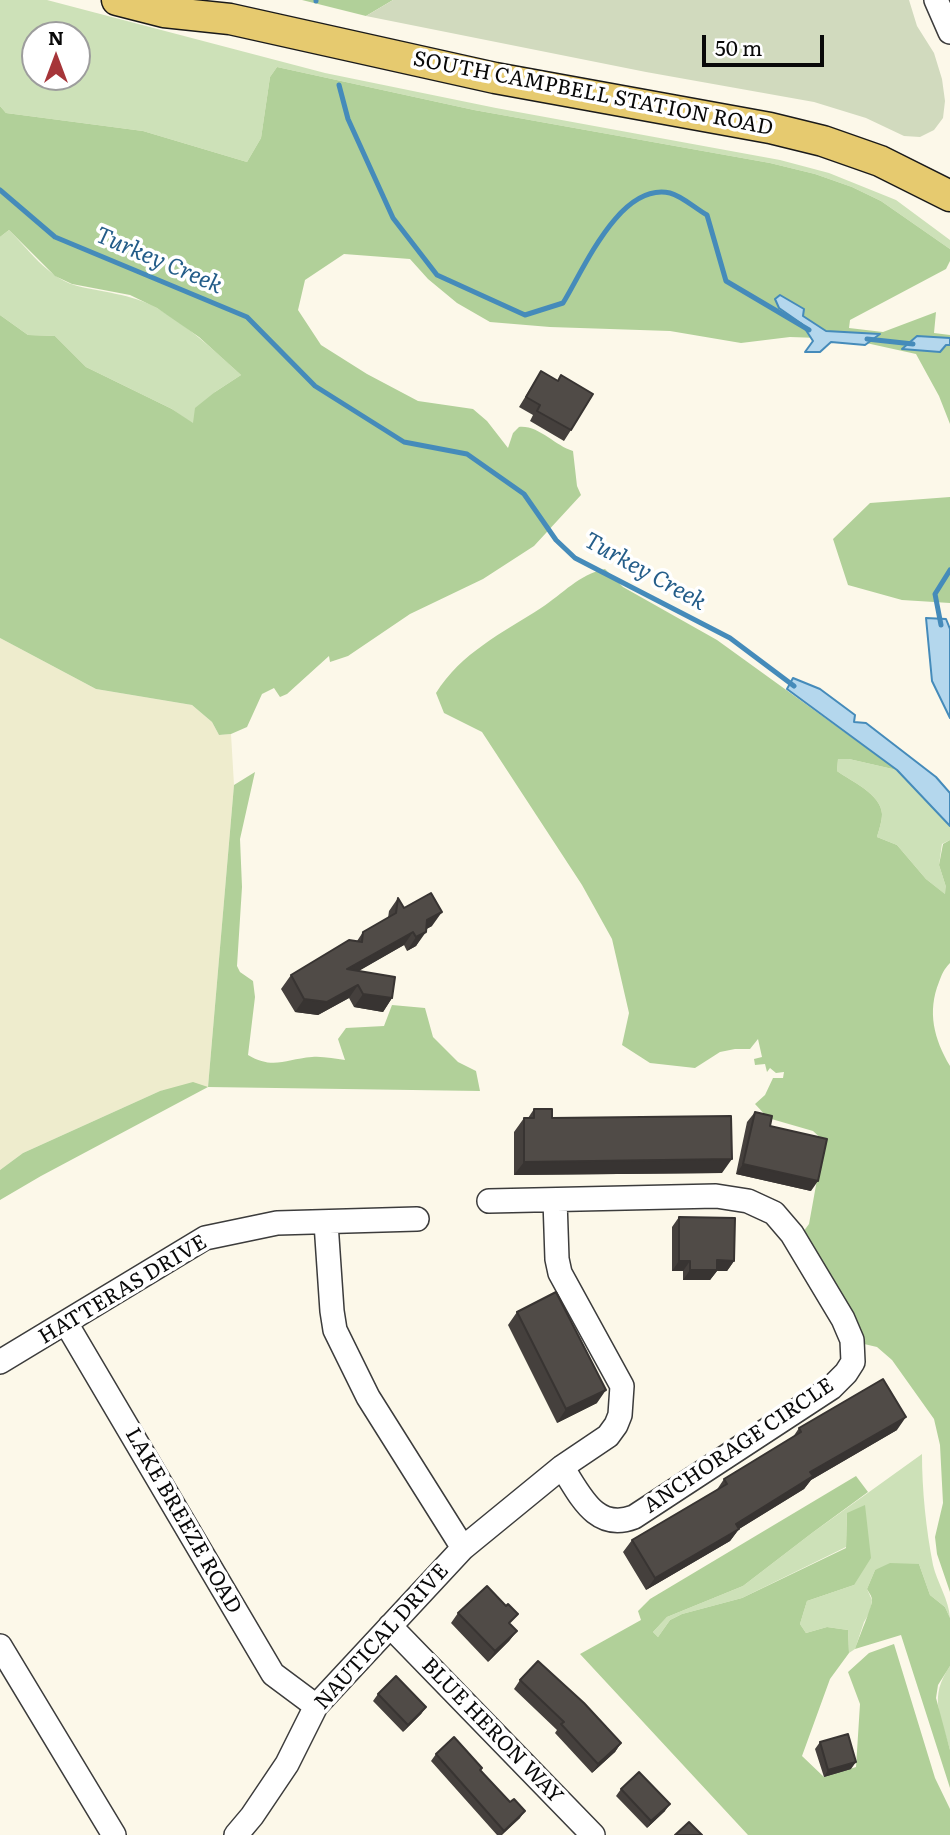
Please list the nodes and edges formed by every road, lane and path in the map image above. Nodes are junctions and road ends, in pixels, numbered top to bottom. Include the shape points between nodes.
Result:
1 (117, 0) edge
2 (195, 0) edge
3 (936, 0) edge
4 (230, 19) junction
5 (950, 32) edge
6 (949, 192) edge
7 (555, 1200) junction
8 (489, 1201) dead end
9 (417, 1219) dead end
10 (326, 1223) junction
11 (66, 1323) junction
12 (0, 1362) edge
13 (562, 1468) junction
14 (463, 1548) junction
15 (390, 1626) junction
16 (0, 1646) edge
17 (316, 1706) junction
18 (114, 1835) edge
19 (236, 1835) edge
20 (593, 1835) edge

1 - 4 main road, SOUTH CAMPBELL STATION ROAD via 164,12
2 - 4 main road, SOUTH CAMPBELL STATION ROAD
3 - 5 street
4 - 6 main road, SOUTH CAMPBELL STATION ROAD via 495,78 769,128 880,161
7 - 8 street, ANCHORAGE CIRCLE
7 - 13 street via 560,1273 622,1386 620,1415 608,1436
7 - 13 street, ANCHORAGE CIRCLE via 716,1196 765,1207 792,1234 850,1332 854,1354 846,1373 831,1388 625,1520 607,1520 596,1514
9 - 10 street, HATTERAS DRIVE
10 - 11 street, HATTERAS DRIVE via 277,1223 205,1238
10 - 14 street via 335,1330 368,1397
11 - 12 street, HATTERAS DRIVE
11 - 17 street, LAKE BREEZE ROAD via 273,1674
13 - 14 street, NAUTICAL DRIVE
14 - 15 street, NAUTICAL DRIVE
15 - 17 street, NAUTICAL DRIVE
15 - 20 street, BLUE HERON WAY
16 - 18 street
17 - 19 street, NAUTICAL DRIVE via 287,1763

